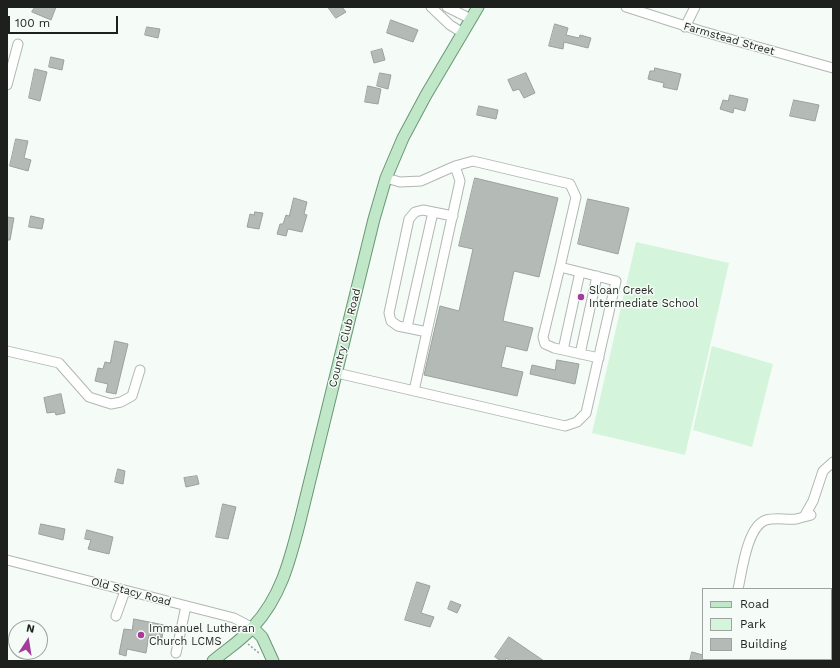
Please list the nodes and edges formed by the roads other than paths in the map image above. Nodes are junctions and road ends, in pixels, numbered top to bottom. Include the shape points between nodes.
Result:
1 (431, 7) edge
2 (447, 7) edge
3 (478, 7) edge
4 (626, 7) edge
5 (695, 7) edge
6 (471, 19) junction
7 (685, 27) junction
8 (463, 33) junction
9 (18, 44) dead end
10 (833, 68) edge
11 (7, 85) edge
12 (455, 166) junction
13 (386, 178) junction
14 (433, 212) junction
15 (453, 216) junction
16 (560, 267) junction
17 (580, 272) junction
18 (597, 276) junction
19 (407, 327) junction
20 (427, 332) junction
21 (563, 350) junction
22 (7, 351) edge
23 (580, 354) junction
24 (599, 358) junction
25 (140, 370) dead end
26 (337, 373) junction
27 (414, 391) junction
28 (833, 462) edge
29 (7, 560) edge
30 (738, 588) edge
31 (125, 591) junction
32 (186, 606) junction
33 (116, 616) dead end
34 (253, 628) junction
35 (176, 653) dead end
36 (213, 661) edge
37 (273, 661) edge

1 - 8 street
2 - 6 street
3 - 6 main road, Country Club Road
4 - 7 street, Farmstead Street
5 - 7 street
6 - 8 main road, Country Club Road
7 - 10 street, Farmstead Street
8 - 13 main road, Country Club Road via 428,90
9 - 11 street
12 - 13 street via 421,182 400,182
12 - 15 street via 460,181
12 - 16 street via 473,161 570,184 576,197
13 - 26 main road, Country Club Road
14 - 15 street
14 - 19 street
14 - 19 street via 415,212 409,219 389,313 390,321 398,326
15 - 20 street
16 - 17 street
16 - 21 street via 543,337 545,344
17 - 18 street
17 - 21 street
18 - 23 street
18 - 24 street via 616,281
19 - 20 street
20 - 27 street
21 - 23 street
22 - 25 street via 59,363 89,397 111,404 132,396
23 - 24 street
24 - 27 street via 586,413 577,422 565,426
26 - 27 street
26 - 34 main road, Country Club Road via 289,560 278,592
28 - 30 street via 823,471 808,516 796,519 774,518 764,520 758,525 750,537
29 - 31 street, Old Stacy Road
31 - 32 street, Old Stacy Road
31 - 33 street
32 - 34 street, Old Stacy Road via 234,618
32 - 35 street
34 - 36 main road, Country Club Road
34 - 37 main road via 262,637

